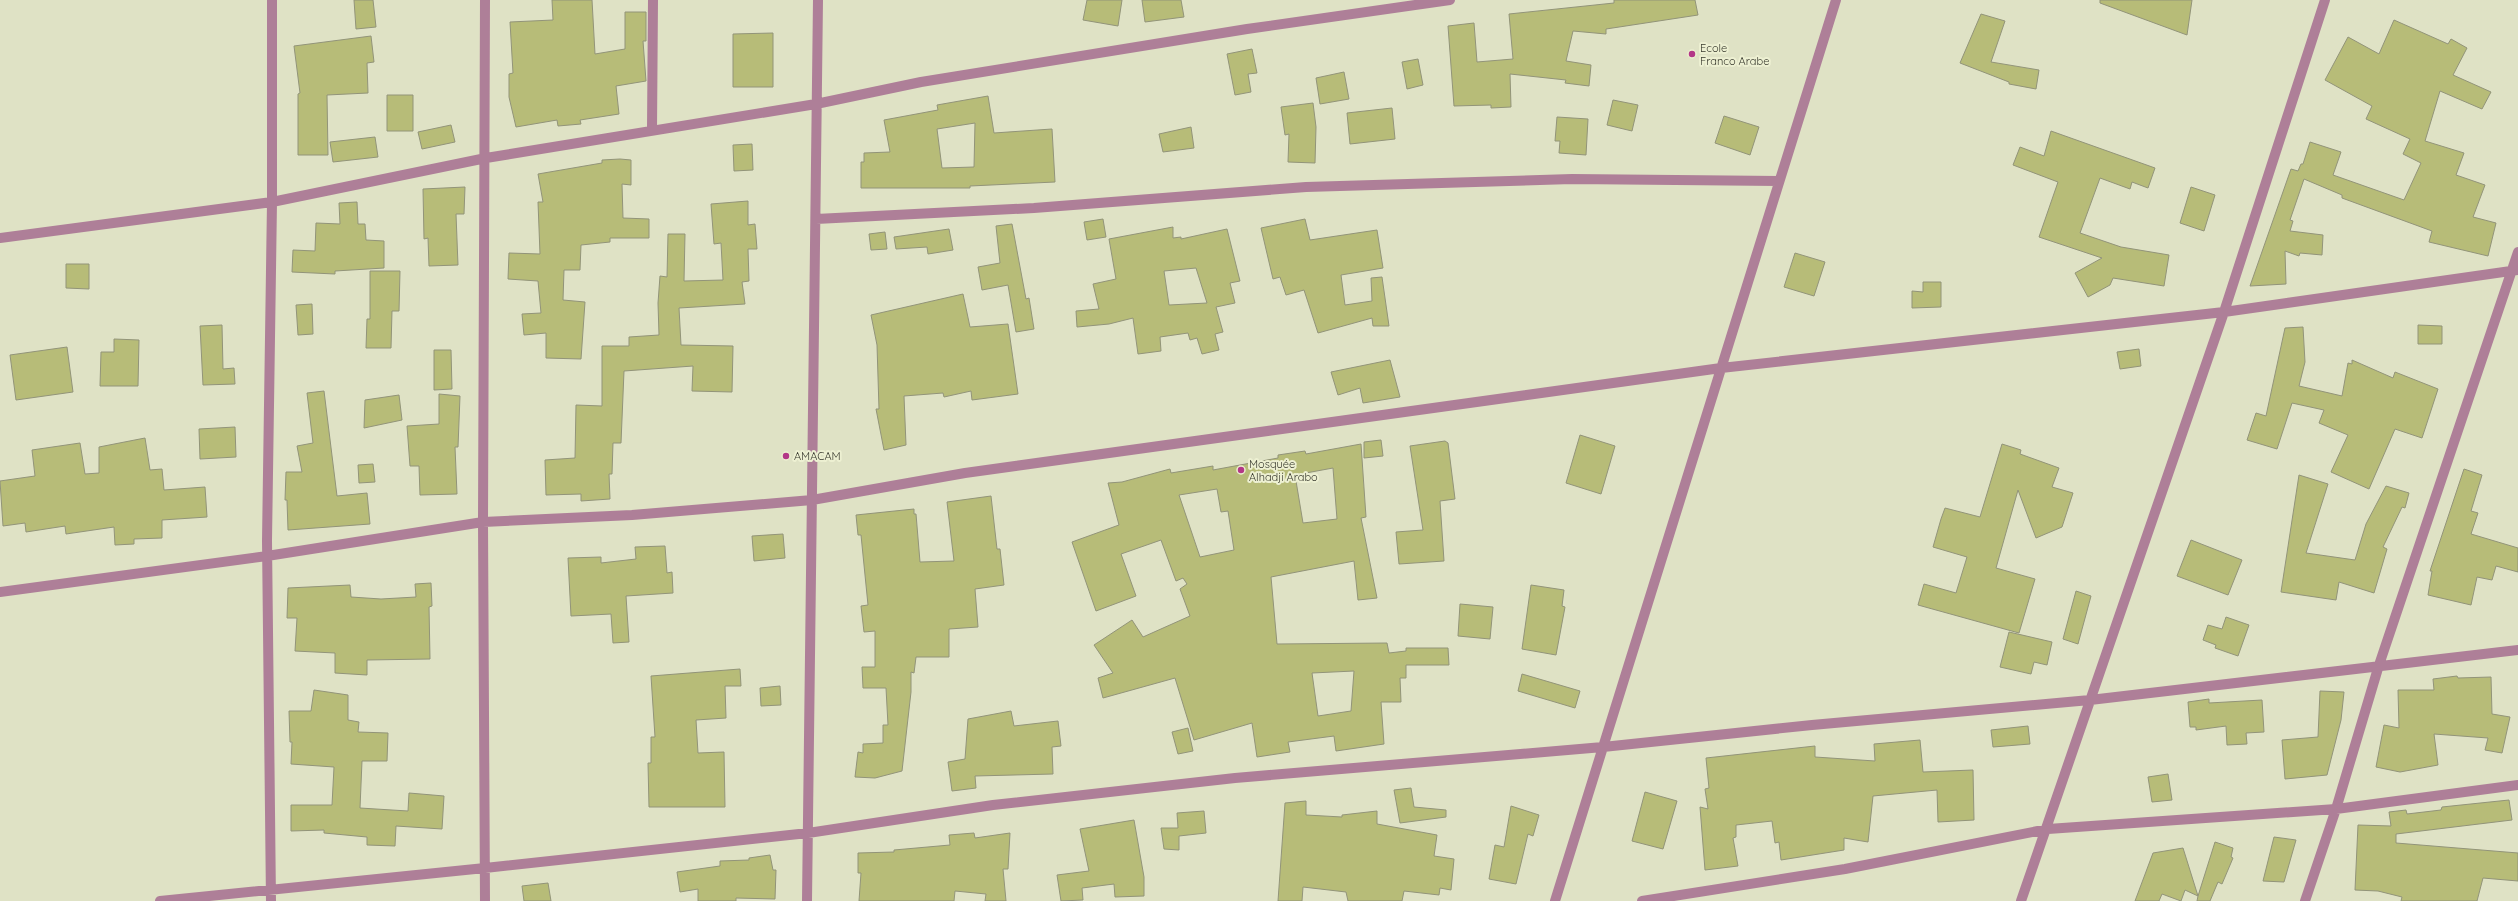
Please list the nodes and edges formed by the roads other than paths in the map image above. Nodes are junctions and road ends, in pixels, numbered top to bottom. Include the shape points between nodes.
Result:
1 (272, 0) edge
2 (486, 0) edge
3 (653, 0) edge
4 (818, 0) edge
5 (1450, 0) edge
6 (1836, 0) edge
7 (2325, 0) edge
8 (816, 104) junction
9 (652, 129) junction
10 (486, 158) junction
11 (1779, 181) junction
12 (272, 202) junction
13 (816, 219) junction
14 (0, 238) edge
15 (2518, 252) edge
16 (2515, 270) edge
17 (2224, 312) junction
18 (1721, 368) junction
19 (812, 500) junction
20 (483, 522) junction
21 (267, 556) junction
22 (0, 592) edge
23 (2518, 650) edge
24 (2378, 665) junction
25 (2090, 700) junction
26 (1603, 747) junction
27 (2518, 785) edge
28 (2336, 809) junction
29 (2048, 828) junction
30 (808, 833) junction
31 (485, 868) junction
32 (271, 889) junction
33 (160, 901) edge
34 (271, 901) edge
35 (485, 901) edge
36 (807, 901) edge
37 (1555, 901) edge
38 (1642, 901) edge
39 (2021, 901) edge
40 (2305, 901) edge

1 - 12 street
2 - 10 street
3 - 9 street
4 - 8 street
5 - 8 street via 1239,30 928,81
6 - 11 street
7 - 17 street
8 - 9 street
8 - 13 street
9 - 10 street
10 - 12 street
10 - 20 street
11 - 13 street via 1572,179 1306,187 1034,208
11 - 18 street
12 - 14 street
12 - 21 street
13 - 19 street
15 - 16 street
16 - 17 street
16 - 24 street
17 - 18 street
17 - 25 street
18 - 19 street via 965,473
18 - 26 street
19 - 20 street via 632,515
19 - 30 street
20 - 21 street
20 - 31 street
21 - 22 street
21 - 32 street
23 - 24 street
24 - 25 street
24 - 28 street
25 - 26 street
25 - 29 street
26 - 30 street via 1227,778 993,805
26 - 37 street
27 - 28 street
28 - 29 street
28 - 40 street
29 - 38 street via 1845,868
29 - 39 street
30 - 31 street
30 - 36 street
31 - 32 street
31 - 35 street
32 - 33 street
32 - 34 street

